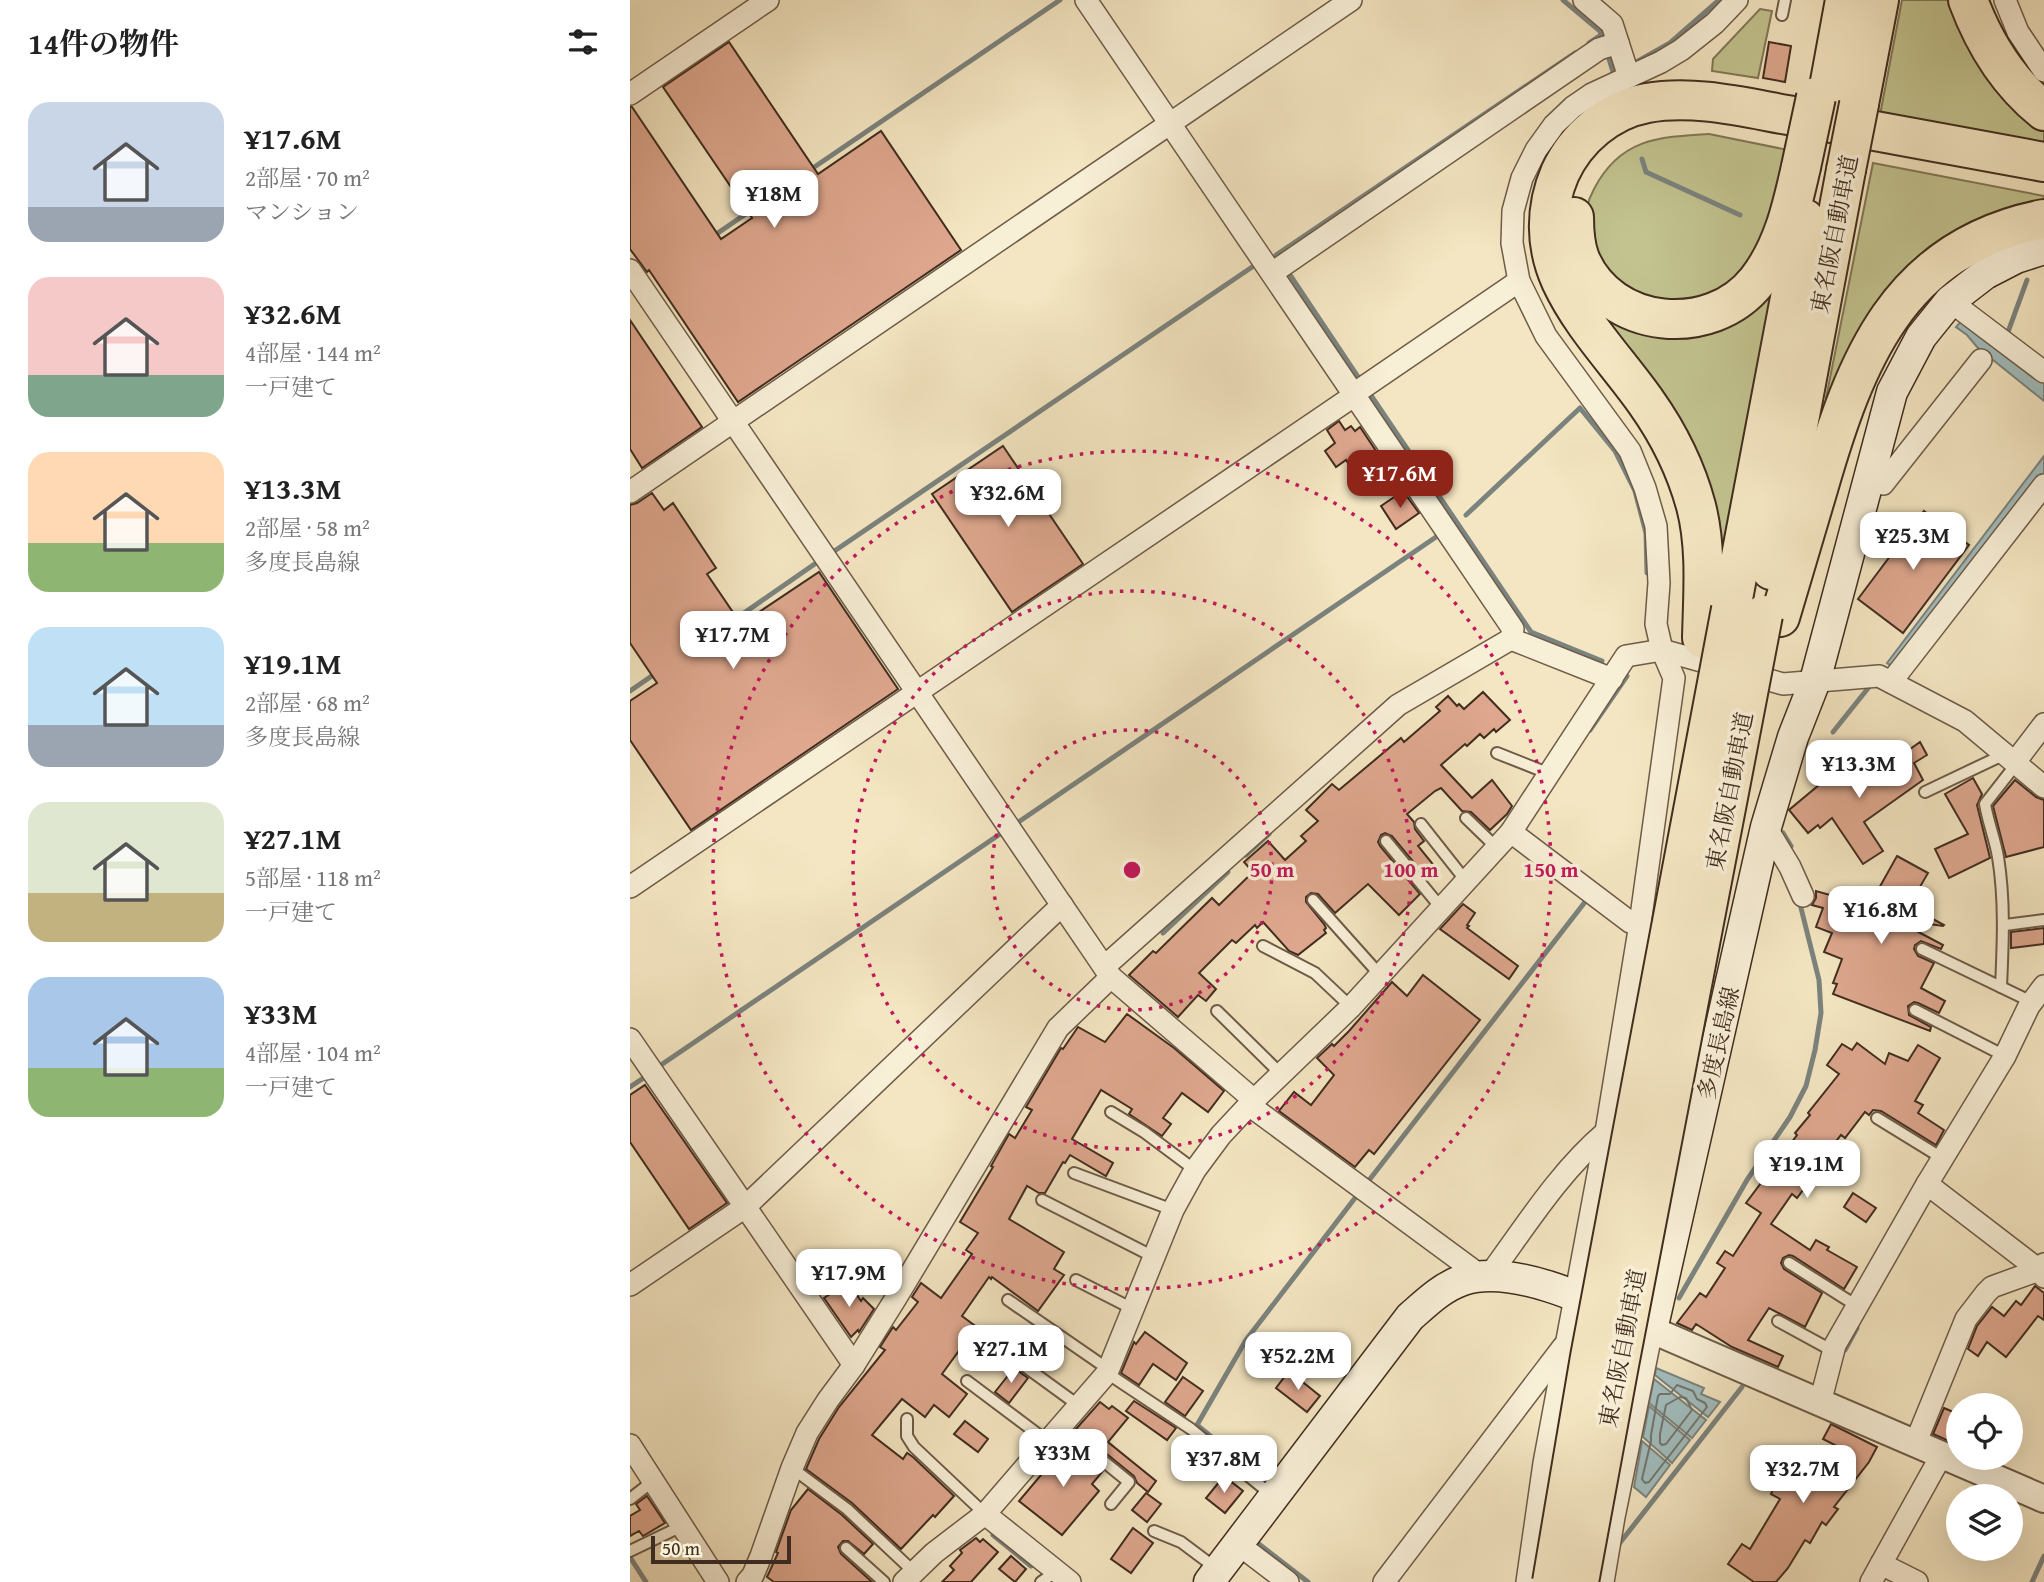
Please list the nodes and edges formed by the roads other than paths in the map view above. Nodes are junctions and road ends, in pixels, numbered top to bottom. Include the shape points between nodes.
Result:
1 (768, 0) edge
2 (1086, 0) edge
3 (1351, 0) edge
4 (1737, 0) edge
5 (1785, 0) edge
6 (1835, 0) edge
7 (1845, 0) edge
8 (1879, 0) edge
9 (1969, 0) edge
10 (2005, 0) edge
11 (1591, 3) edge
12 (1782, 15) dead end
13 (1611, 45) junction
14 (2044, 71) edge
15 (1629, 77) junction
16 (630, 94) edge
17 (1834, 100) junction
18 (2044, 111) edge
19 (1170, 124) junction
20 (2044, 162) edge
21 (1821, 168) junction
22 (2044, 186) edge
23 (2044, 219) edge
24 (2044, 249) edge
25 (1279, 267) junction
26 (630, 270) edge
27 (1519, 281) junction
28 (1950, 300) junction
29 (1981, 360) dead end
30 (2044, 372) edge
31 (1360, 390) junction
32 (733, 422) junction
33 (1868, 481) junction
34 (2044, 485) edge
35 (630, 492) edge
36 (1758, 614) junction
37 (1511, 639) junction
38 (1662, 650) junction
39 (1612, 679) junction
40 (1815, 681) junction
41 (1891, 682) junction
42 (917, 692) junction
43 (2044, 724) edge
44 (1497, 753) dead end
45 (2012, 760) junction
46 (1549, 774) junction
47 (2044, 788) edge
48 (1925, 792) dead end
49 (1466, 818) dead end
50 (1421, 824) dead end
51 (1766, 827) junction
52 (1504, 840) junction
53 (1387, 841) dead end
54 (1466, 881) junction
55 (630, 887) edge
56 (1803, 896) dead end
57 (1313, 900) dead end
58 (1062, 905) junction
59 (1441, 909) junction
60 (2044, 920) edge
61 (2005, 925) junction
62 (1639, 933) junction
63 (1263, 946) dead end
64 (1922, 949) dead end
65 (1735, 965) junction
66 (1108, 972) junction
67 (1380, 975) junction
68 (2001, 987) junction
69 (2038, 994) edge
70 (1351, 1007) junction
71 (1915, 1010) dead end
72 (1217, 1011) dead end
73 (630, 1039) edge
74 (1663, 1049) junction
75 (2005, 1056) junction
76 (1282, 1073) junction
77 (1252, 1102) junction
78 (1111, 1112) dead end
79 (1877, 1118) dead end
80 (1606, 1132) junction
81 (1942, 1158) junction
82 (1195, 1170) junction
83 (1074, 1173) dead end
84 (1927, 1184) junction
85 (1042, 1200) dead end
86 (745, 1207) junction
87 (1173, 1210) junction
88 (1154, 1257) junction
89 (1788, 1263) dead end
90 (2042, 1270) edge
91 (1485, 1276) junction
92 (1076, 1280) dead end
93 (630, 1284) edge
94 (1576, 1295) junction
95 (1008, 1300) dead end
96 (1857, 1306) junction
97 (1133, 1308) junction
98 (1778, 1321) dead end
99 (1652, 1330) junction
100 (1566, 1343) junction
101 (1001, 1349) dead end
102 (1833, 1351) junction
103 (854, 1365) junction
104 (1107, 1371) junction
105 (967, 1381) dead end
106 (1820, 1403) junction
107 (1078, 1405) junction
108 (907, 1419) dead end
109 (1054, 1434) junction
110 (1915, 1444) junction
111 (630, 1446) edge
112 (1941, 1456) junction
113 (792, 1468) junction
114 (653, 1481) junction
115 (1274, 1497) junction
116 (630, 1499) edge
117 (2044, 1499) edge
118 (1111, 1504) dead end
119 (985, 1514) junction
120 (682, 1526) junction
121 (1154, 1531) dead end
122 (1238, 1544) junction
123 (846, 1548) dead end
124 (630, 1551) edge
125 (1876, 1573) edge
126 (1214, 1576) edge
127 (909, 1577) edge
128 (1056, 1578) edge
129 (718, 1582) edge
130 (747, 1582) edge
131 (884, 1582) edge
132 (1288, 1582) edge
133 (1384, 1582) edge
134 (1527, 1582) edge
135 (1552, 1582) edge
136 (1579, 1582) edge
137 (1603, 1582) edge
138 (1917, 1582) edge

1 - 16 street
2 - 19 street
3 - 19 street
4 - 15 street via 1690,44
5 - 12 lane
6 - 17 highway
7 - 17 highway
8 - 17 highway
9 - 18 highway via 1977,23 2010,78
10 - 14 street via 2018,32
11 - 13 street via 1612,24
13 - 15 street
13 - 25 street
15 - 27 street via 1573,107 1536,150 1513,211
17 - 21 highway, bridge
19 - 25 street
19 - 32 street
20 - 74 highway, bridge via 1734,106 1674,100 1645,103 1599,124 1565,163 1553,190 1548,216 1550,247 1560,278 1576,310 1667,435 1696,508 1702,638
21 - 22 highway via 1792,208 1781,240 1756,282 1711,314 1676,320 1628,309 1601,290 1580,258 1574,218 1580,188 1596,159 1627,134 1669,123 1750,129
21 - 36 highway, 東名阪自動車道
23 - 36 highway via 1988,236 1957,253 1904,297 1884,324 1866,355
24 - 28 main road, 多度長島線 via 1984,274
25 - 31 street
26 - 32 street
27 - 31 street
27 - 38 street via 1546,336 1630,451 1645,488 1656,526 1656,624
28 - 30 street
28 - 33 main road, 多度長島線 via 1921,337 1892,392
29 - 33 street via 1883,484
31 - 37 street via 1513,629
31 - 42 street
32 - 35 street
32 - 42 street
33 - 40 main road, 多度長島線
34 - 41 street
36 - 74 highway, 東名阪自動車道, bridge
36 - 74 highway, bridge via 1761,690 1702,981
37 - 39 street
37 - 66 street via 1398,705
38 - 39 street via 1626,656
38 - 40 street via 1783,684
38 - 62 street via 1674,678
39 - 46 street
40 - 41 street via 1879,676
40 - 51 main road, 多度長島線
41 - 45 street via 1965,721
42 - 55 street
42 - 58 street
43 - 45 street
44 - 46 lane
45 - 47 street
45 - 48 lane
45 - 61 lane via 1985,804 1998,855
46 - 52 street
49 - 52 lane
50 - 54 lane
51 - 56 street
51 - 65 main road, 多度長島線
52 - 54 street
52 - 62 street via 1630,922
53 - 59 lane
54 - 59 street
57 - 67 lane
58 - 66 street
58 - 86 street
59 - 67 street
60 - 61 lane
61 - 68 lane
62 - 65 street
62 - 80 street
63 - 70 lane via 1315,973
64 - 68 lane
65 - 99 main road, 多度長島線
66 - 77 street
66 - 103 street via 1058,1028
67 - 70 street
68 - 69 lane
69 - 75 street
70 - 76 street
71 - 75 lane
72 - 76 lane
73 - 86 street
74 - 135 highway, 東名阪自動車道, bridge via 1590,1357
74 - 136 highway, 東名阪自動車道, bridge
75 - 81 street
76 - 77 street
77 - 82 street
77 - 91 street
78 - 82 lane
79 - 81 lane
80 - 91 street via 1551,1192
80 - 94 street
81 - 84 street
82 - 87 street
83 - 87 lane
84 - 90 street
84 - 96 street
85 - 88 lane
86 - 93 street
86 - 103 street
87 - 88 street
88 - 97 street
89 - 96 lane
90 - 110 street via 1992,1287 1966,1320
91 - 94 main road
91 - 115 main road via 1452,1284 1410,1317
92 - 97 lane
94 - 99 main road
94 - 100 street
95 - 104 lane
96 - 102 street
97 - 104 street
98 - 102 lane
99 - 106 street
99 - 137 street
100 - 133 street
100 - 134 street
101 - 107 lane
102 - 106 street
103 - 113 street via 807,1433
104 - 107 street
104 - 115 lane via 1191,1429
105 - 109 lane
106 - 110 street
107 - 109 street
108 - 119 lane via 907,1436 914,1447
109 - 118 lane via 1129,1482
109 - 119 street
110 - 112 street
111 - 114 street
112 - 117 street
112 - 125 street
113 - 127 lane via 847,1509
113 - 130 street
114 - 116 lane
114 - 120 street
115 - 122 main road
119 - 127 street
119 - 128 street
120 - 124 lane
120 - 129 street
121 - 126 lane via 1181,1542
122 - 126 main road
122 - 132 street
123 - 131 lane
125 - 138 street

